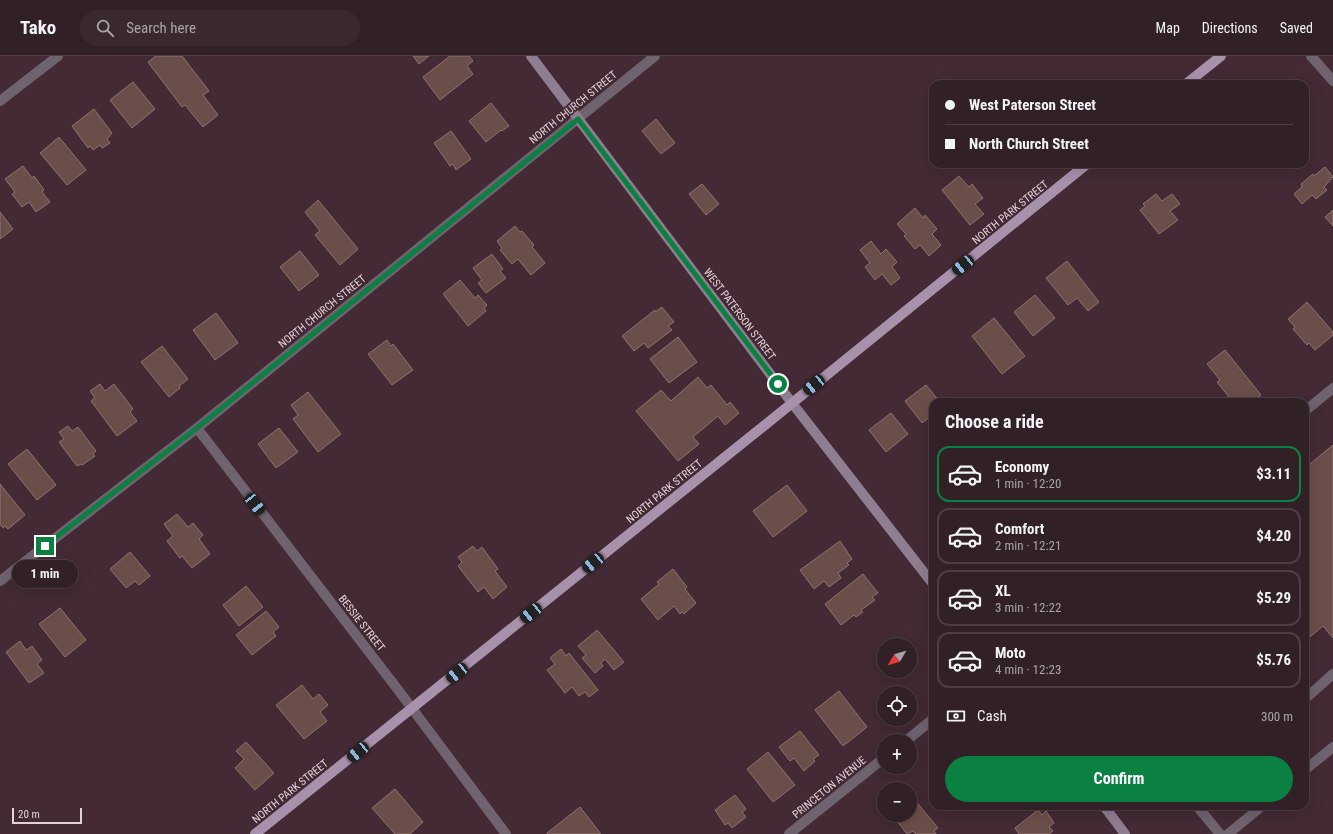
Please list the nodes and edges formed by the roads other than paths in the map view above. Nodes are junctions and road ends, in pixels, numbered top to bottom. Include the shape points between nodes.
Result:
1 (58, 56) edge
2 (531, 56) edge
3 (655, 56) edge
4 (1221, 56) edge
5 (1310, 56) edge
6 (1191, 80) edge
7 (1333, 81) edge
8 (0, 101) edge
9 (578, 119) junction
10 (1082, 168) edge
11 (1333, 388) edge
12 (792, 403) junction
13 (1309, 408) edge
14 (197, 428) junction
15 (929, 579) edge
16 (0, 581) edge
17 (1333, 674) edge
18 (1309, 696) edge
19 (412, 709) junction
20 (929, 722) edge
21 (915, 734) edge
22 (1333, 747) edge
23 (877, 764) edge
24 (1309, 767) edge
25 (1107, 810) edge
26 (1200, 810) edge
27 (1257, 810) edge
28 (255, 834) edge
29 (506, 834) edge
30 (789, 834) edge
31 (1125, 834) edge
32 (1220, 834) edge
33 (1228, 834) edge

1 - 8 street
2 - 9 street, WEST PATERSON STREET
3 - 9 street, NORTH CHURCH STREET
4 - 6 main road
5 - 7 street
9 - 12 street, WEST PATERSON STREET
9 - 14 street, NORTH CHURCH STREET
10 - 12 main road, NORTH PARK STREET
11 - 13 street
12 - 15 street, WEST PATERSON STREET
12 - 19 main road, NORTH PARK STREET
14 - 16 street, NORTH CHURCH STREET
14 - 19 street, BESSIE STREET
17 - 18 street
19 - 28 main road, NORTH PARK STREET
19 - 29 street, BESSIE STREET
20 - 21 street
22 - 24 street
23 - 30 street, PRINCETON AVENUE
25 - 31 street
26 - 32 street
27 - 33 street

